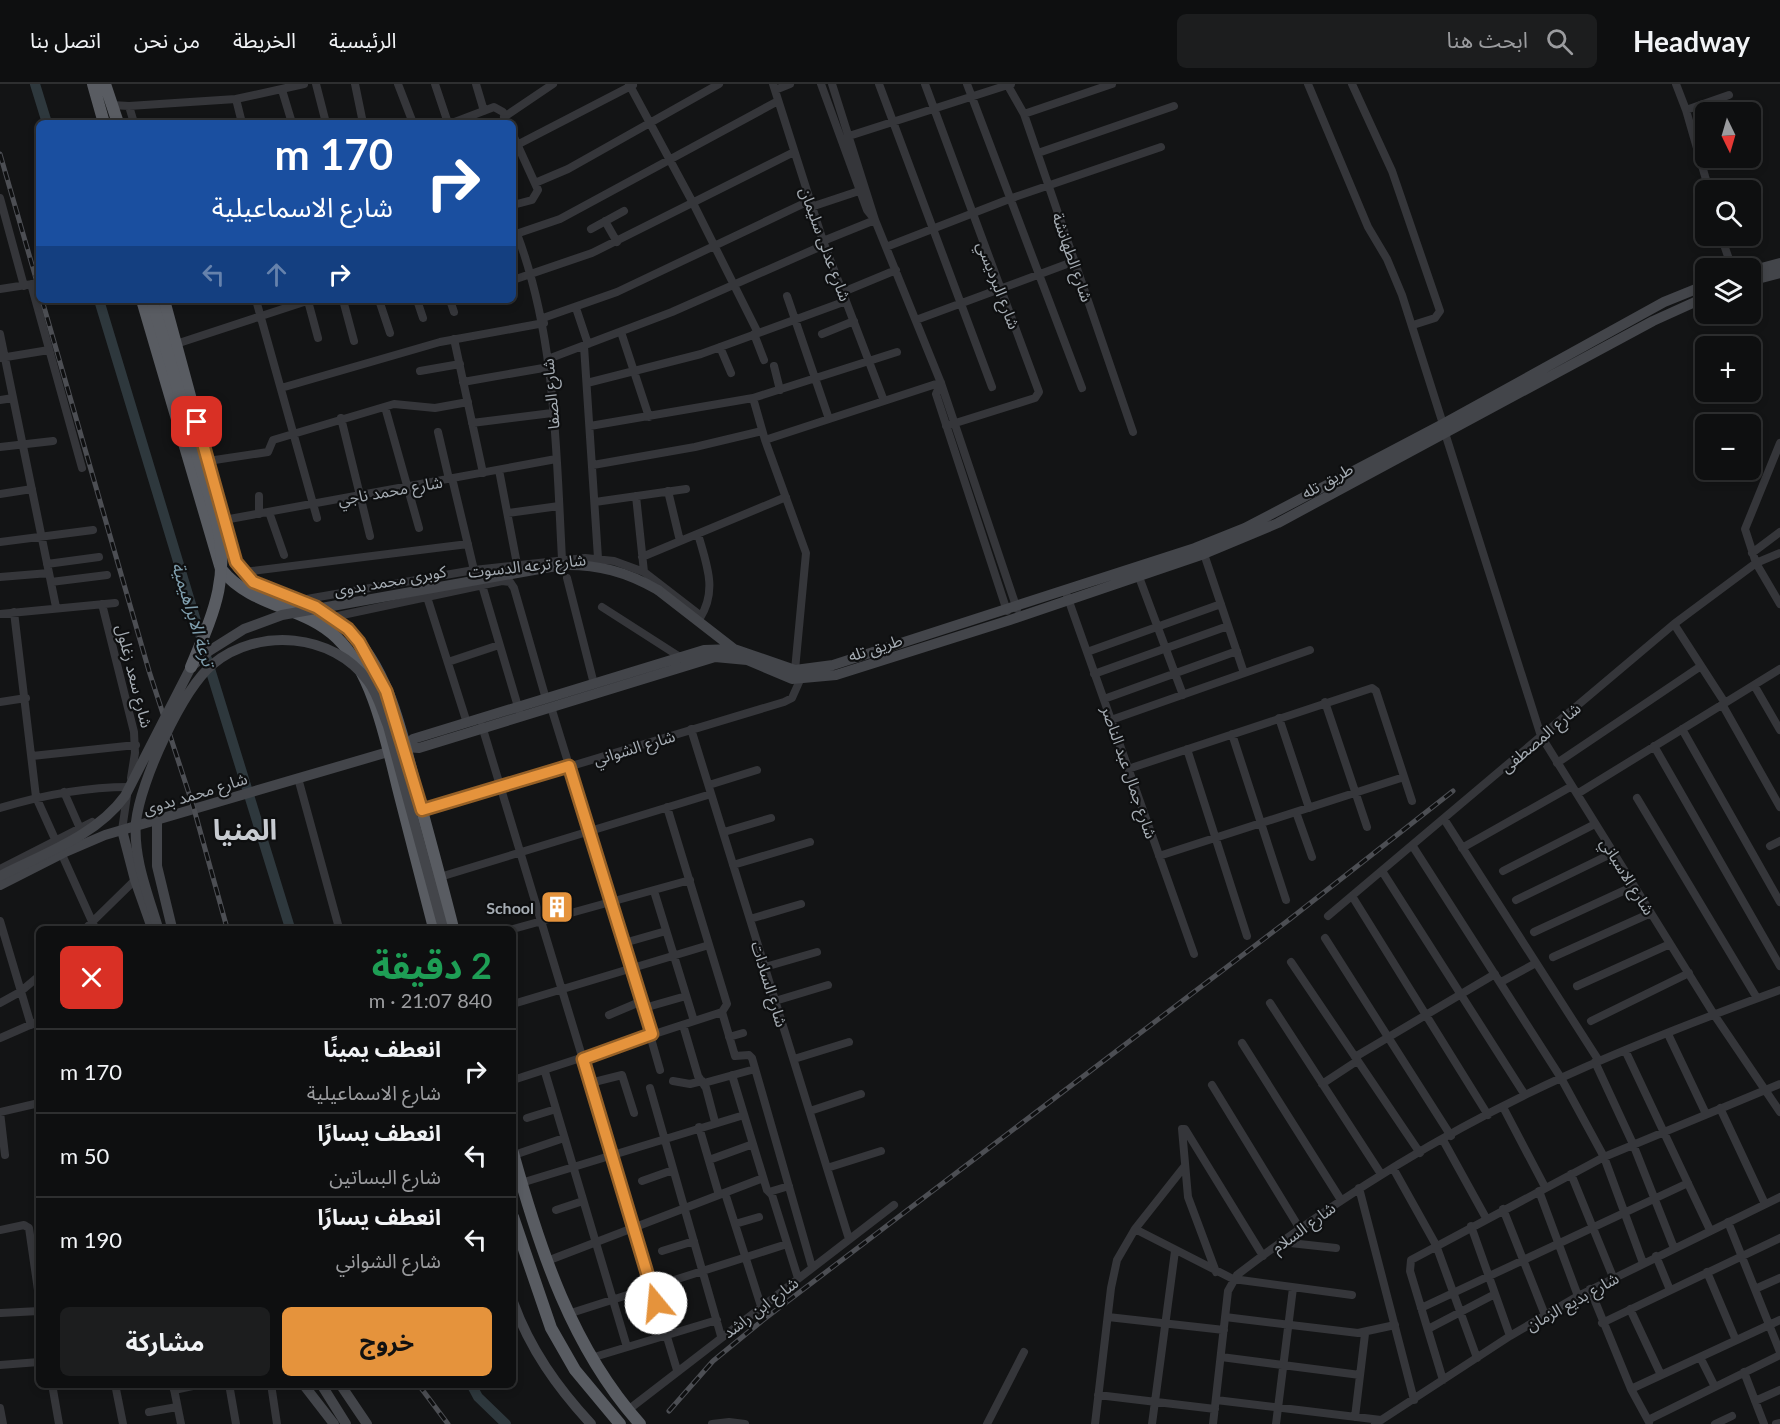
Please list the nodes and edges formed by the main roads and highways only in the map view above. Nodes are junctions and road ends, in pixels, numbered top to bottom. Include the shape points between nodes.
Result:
1 (93, 84) edge
2 (105, 84) edge
3 (103, 120) edge
4 (117, 120) edge
5 (1780, 263) edge
6 (1761, 268) edge
7 (1780, 273) edge
8 (1761, 279) edge
9 (1695, 292) edge
10 (1695, 298) edge
11 (1684, 299) junction
12 (143, 303) edge
13 (153, 303) edge
14 (165, 303) edge
15 (1444, 429) junction
16 (1066, 595) junction
17 (727, 651) junction
18 (363, 661) junction
19 (191, 667) junction
20 (549, 703) junction
21 (482, 724) junction
22 (405, 747) junction
23 (388, 752) junction
24 (157, 820) junction
25 (122, 830) junction
26 (0, 876) edge
27 (0, 885) edge
28 (152, 926) edge
29 (157, 926) edge
30 (172, 926) edge
31 (433, 926) edge
32 (442, 926) edge
33 (452, 926) edge
34 (516, 1170) edge
35 (520, 1191) edge
36 (516, 1226) edge
37 (516, 1310) edge
38 (306, 1388) edge
39 (324, 1388) edge
40 (343, 1388) edge
41 (333, 1424) edge
42 (346, 1424) edge
43 (367, 1424) edge
44 (591, 1424) edge
45 (620, 1424) edge
46 (640, 1424) edge

1 - 3 highway
2 - 4 highway
5 - 6 main road
7 - 8 main road
9 - 11 main road, طريق تله
10 - 11 main road, طريق تله
11 - 15 main road, طريق تله
12 - 18 highway via 221,569 245,593 324,628
13 - 19 highway, bridge via 222,551 218,599
14 - 18 highway via 242,573 260,586 301,600 333,617 348,629
15 - 16 main road, طريق تله via 1245,528
15 - 16 main road, طريق تله via 1278,524 1139,577
16 - 17 main road, طريق تله via 797,675
17 - 19 main road, كوبرى محمد بدوى, bridge via 699,619 658,590 602,566 562,565 282,615 244,629
17 - 20 main road, طريق تله
17 - 20 main road, طريق تله via 680,657 594,684
18 - 22 highway via 386,691
18 - 23 highway
19 - 26 main road, كوبرى محمد بدوى, bridge via 116,808 92,828
20 - 21 main road, طريق تله
21 - 22 main road, طريق تله via 419,748
21 - 22 main road, طريق تله via 468,723 413,739
22 - 23 main road, شارع محمد بدوى
22 - 33 highway
23 - 24 main road, شارع محمد بدوى
23 - 31 highway
24 - 25 main road, شارع محمد بدوى
24 - 30 main road via 157,866
25 - 27 main road, شارع محمد بدوى via 86,842
25 - 28 main road, شارع سعد زغلول
29 - 32 main road, bridge via 136,841 138,811 151,770 201,675 243,646 276,640 316,644 333,651 358,669 376,695
34 - 35 highway
35 - 46 highway via 568,1314 591,1358
36 - 45 highway via 551,1328 575,1370
37 - 44 main road via 527,1337 557,1386
38 - 41 main road
39 - 42 main road
40 - 43 main road

